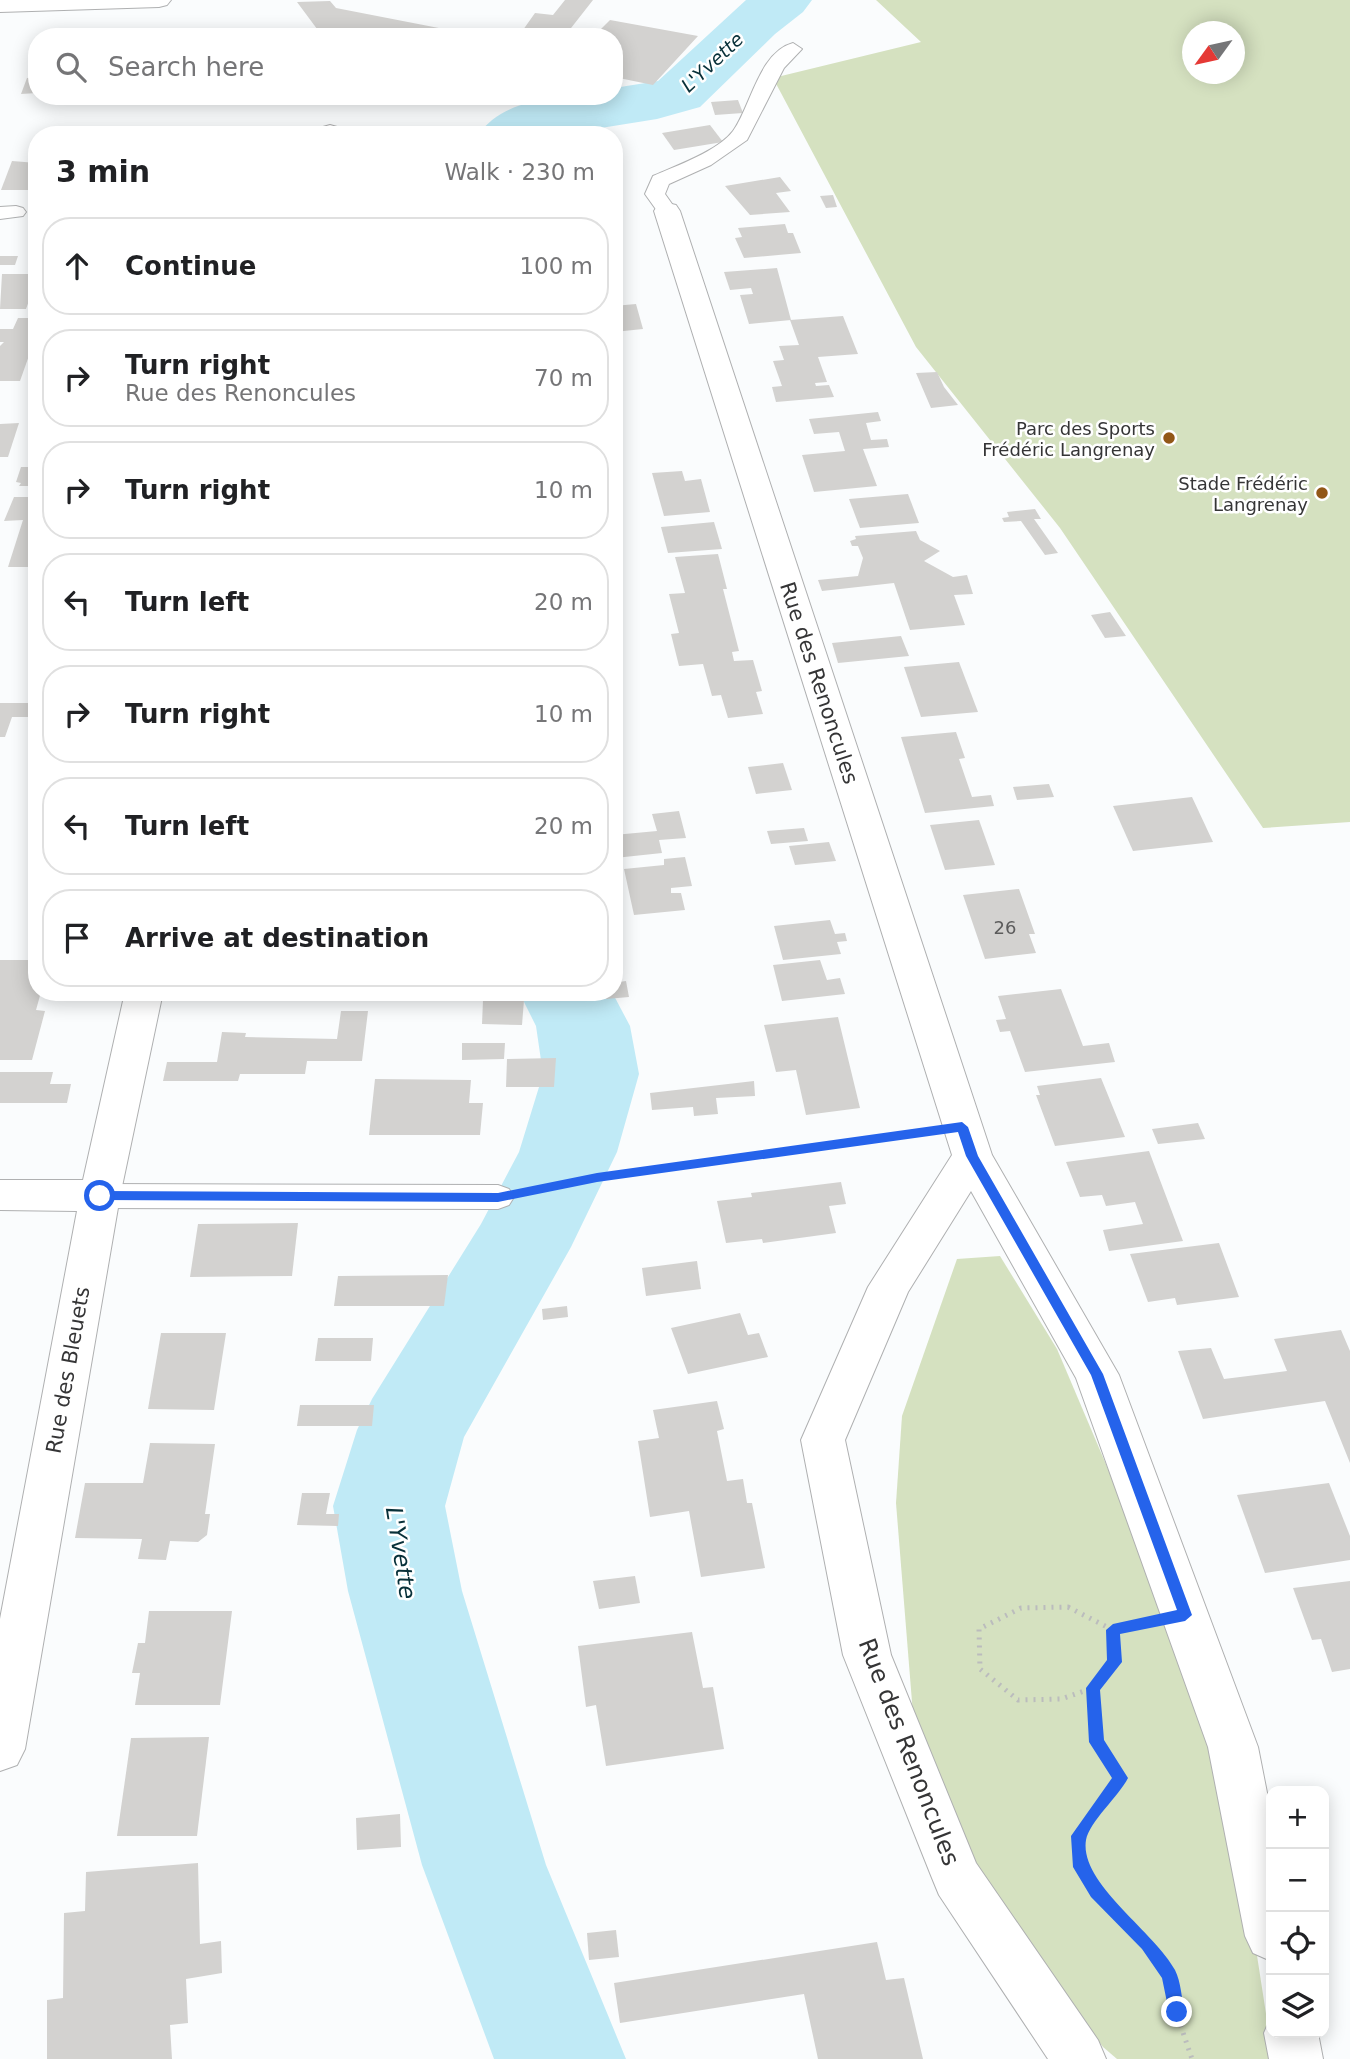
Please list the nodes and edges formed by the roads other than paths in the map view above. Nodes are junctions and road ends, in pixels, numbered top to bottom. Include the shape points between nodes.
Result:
1 (159, 0) edge
2 (0, 5) edge
3 (793, 49) dead end
4 (667, 211) joint
5 (142, 1001) edge
6 (967, 1141) junction
7 (0, 1195) edge
8 (100, 1196) junction
9 (498, 1197) road end
10 (0, 1749) edge
11 (1266, 1912) edge
12 (1292, 2038) edge
13 (1079, 2059) edge
14 (1296, 2059) edge

1 - 2 street
3 - 4 lane via 776,66 740,136 704,160 660,180 655,194
4 - 6 street, Rue des Renoncules
5 - 8 street, Rue des Bleuets
6 - 11 street, Rue des Renoncules via 1097,1374 1233,1748
6 - 13 street, Rue des Renoncules via 889,1287 823,1440 867,1654 957,1878
7 - 8 street
8 - 9 lane
8 - 10 street, Rue des Bleuets
12 - 14 street

